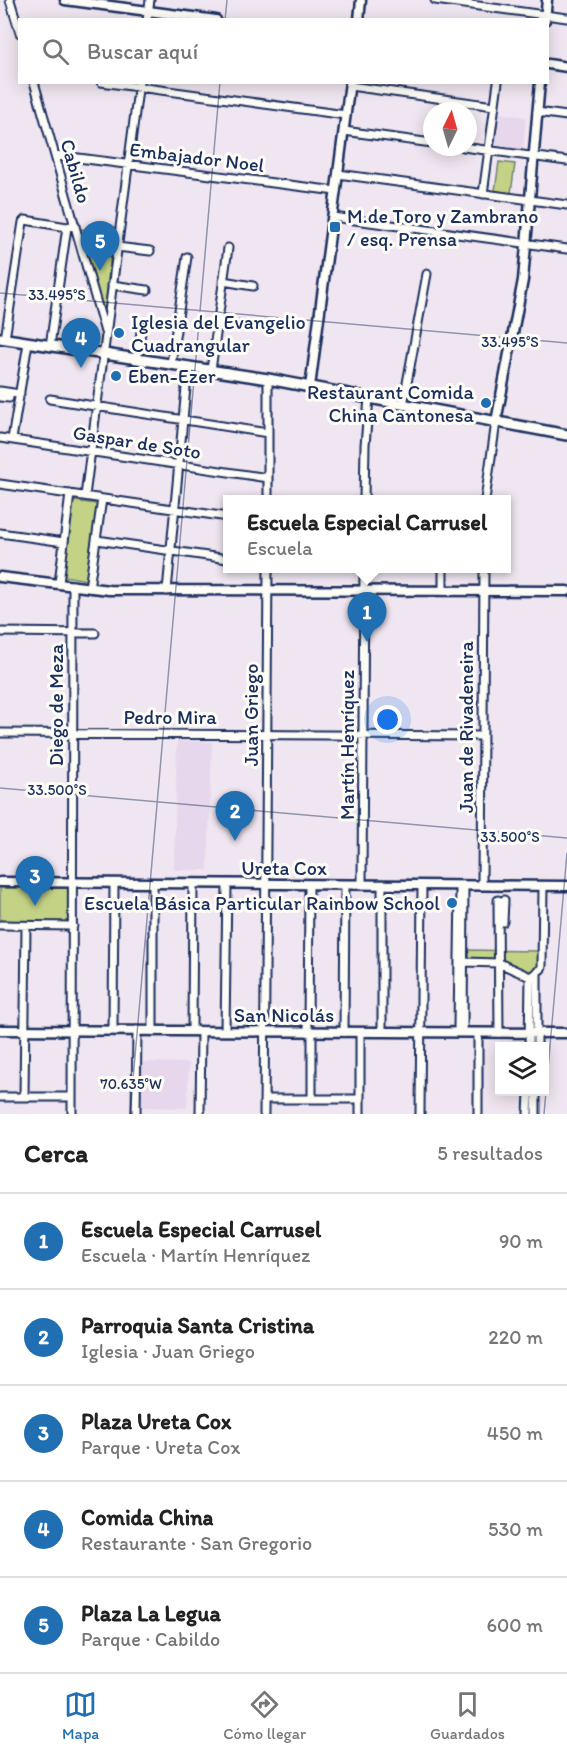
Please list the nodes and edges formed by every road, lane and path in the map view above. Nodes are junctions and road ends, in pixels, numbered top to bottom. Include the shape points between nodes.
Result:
1 (10, 0) edge
2 (65, 0) edge
3 (150, 0) edge
4 (361, 0) edge
5 (435, 0) edge
6 (547, 0) edge
7 (148, 15) edge
8 (546, 17) edge
9 (189, 18) edge
10 (359, 18) edge
11 (567, 18) edge
12 (18, 26) edge
13 (549, 64) edge
14 (567, 67) edge
15 (35, 84) edge
16 (350, 84) edge
17 (498, 84) edge
18 (540, 84) edge
19 (139, 85) edge
20 (494, 106) junction
21 (537, 112) junction
22 (346, 115) junction
23 (567, 116) edge
24 (344, 131) junction
25 (423, 142) edge
26 (477, 149) edge
27 (489, 150) junction
28 (55, 155) junction
29 (534, 157) junction
30 (567, 161) edge
31 (128, 164) junction
32 (338, 174) junction
33 (336, 191) junction
34 (483, 194) junction
35 (530, 200) junction
36 (567, 205) edge
37 (333, 217) junction
38 (71, 226) junction
39 (526, 243) junction
40 (117, 247) junction
41 (228, 248) dead end
42 (567, 249) edge
43 (150, 251) dead end
44 (187, 257) dead end
45 (427, 274) dead end
46 (223, 281) junction
47 (112, 285) junction
48 (254, 286) dead end
49 (147, 290) dead end
50 (218, 322) junction
51 (142, 325) dead end
52 (253, 327) dead end
53 (106, 337) junction
54 (3, 339) edge
55 (28, 343) junction
56 (50, 346) junction
57 (105, 354) junction
58 (137, 359) junction
59 (171, 364) junction
60 (188, 366) junction
61 (211, 370) junction
62 (268, 379) junction
63 (310, 387) junction
64 (0, 391) edge
65 (20, 394) junction
66 (0, 397) edge
67 (9, 398) dead end
68 (369, 398) junction
69 (50, 399) dead end
70 (403, 405) junction
71 (98, 407) junction
72 (183, 420) junction
73 (496, 422) junction
74 (268, 433) junction
75 (567, 435) edge
76 (1, 439) edge
77 (12, 440) junction
78 (91, 452) junction
79 (179, 465) junction
80 (268, 478) junction
81 (0, 484) edge
82 (70, 494) junction
83 (268, 495) edge
84 (364, 495) edge
85 (486, 495) edge
86 (85, 496) junction
87 (102, 499) junction
88 (175, 509) junction
89 (223, 516) edge
90 (0, 533) edge
91 (97, 540) junction
92 (64, 542) junction
93 (171, 551) junction
94 (223, 558) edge
95 (268, 573) edge
96 (364, 573) edge
97 (443, 573) edge
98 (484, 573) edge
99 (0, 577) edge
100 (59, 583) junction
101 (73, 585) junction
102 (89, 588) junction
103 (167, 591) junction
104 (268, 591) junction
105 (364, 591) junction
106 (443, 591) junction
107 (484, 591) junction
108 (567, 591) edge
109 (0, 632) edge
110 (73, 633) junction
111 (94, 633) dead end
112 (0, 733) edge
113 (72, 734) junction
114 (267, 734) junction
115 (363, 735) junction
116 (483, 736) junction
117 (0, 882) edge
118 (74, 883) junction
119 (114, 883) junction
120 (153, 884) junction
121 (193, 884) junction
122 (228, 884) junction
123 (266, 885) junction
124 (308, 885) junction
125 (345, 885) junction
126 (362, 885) junction
127 (382, 885) junction
128 (422, 885) junction
129 (462, 885) junction
130 (482, 885) junction
131 (543, 886) junction
132 (567, 886) edge
133 (501, 900) dead end
134 (0, 926) edge
135 (26, 926) junction
136 (73, 926) junction
137 (464, 962) junction
138 (500, 963) junction
139 (533, 975) junction
140 (0, 1030) edge
141 (25, 1030) junction
142 (73, 1030) junction
143 (113, 1030) junction
144 (136, 1030) junction
145 (153, 1031) junction
146 (196, 1031) junction
147 (227, 1031) junction
148 (265, 1031) junction
149 (308, 1032) junction
150 (344, 1032) junction
151 (360, 1032) junction
152 (382, 1032) junction
153 (421, 1032) junction
154 (460, 1032) junction
155 (478, 1033) junction
156 (499, 1033) junction
157 (533, 1033) junction
158 (567, 1033) edge
159 (530, 1042) edge
160 (536, 1042) edge
161 (529, 1096) edge
162 (536, 1096) edge
163 (0, 1097) edge
164 (24, 1097) junction
165 (72, 1097) junction
166 (264, 1099) junction
167 (312, 1099) junction
168 (360, 1099) junction
169 (72, 1114) edge
170 (136, 1114) edge
171 (200, 1114) edge
172 (264, 1114) edge
173 (360, 1114) edge
174 (420, 1114) edge
175 (478, 1114) edge
176 (528, 1114) edge
177 (536, 1114) edge

1 - 12 street
2 - 7 street
3 - 7 street
4 - 10 street
5 - 8 street
6 - 8 street
7 - 9 street
8 - 11 street
13 - 14 street
15 - 28 street, Cabildo
16 - 20 street
16 - 22 street
17 - 20 street
18 - 21 street
19 - 22 street
19 - 31 street
20 - 27 street
21 - 23 street
21 - 29 street
22 - 24 street
24 - 25 street
24 - 32 street
26 - 27 street
27 - 29 street
27 - 34 street
28 - 31 street, Embajador Noel
28 - 38 street, Cabildo
29 - 30 street
29 - 35 street
31 - 33 street, Embajador Noel
31 - 40 street
32 - 33 street
32 - 34 street
33 - 37 street
34 - 35 street
35 - 36 street
35 - 39 street
37 - 39 street
37 - 63 street
38 - 53 street, Cabildo
38 - 54 street via 23,222
38 - 56 street
39 - 42 street
39 - 73 street
40 - 43 street
40 - 47 street
41 - 46 street
44 - 59 street
45 - 70 street
46 - 48 street
46 - 50 street
47 - 49 street
47 - 53 street
50 - 52 street
50 - 61 street
51 - 58 street
53 - 57 street
54 - 55 main road
55 - 56 main road
55 - 65 street
56 - 57 main road
57 - 58 main road
57 - 71 street
58 - 59 main road
59 - 60 main road
60 - 61 main road
60 - 72 street
61 - 62 main road
62 - 63 main road
62 - 74 street
63 - 68 main road
64 - 65 street
65 - 77 street
66 - 67 street
68 - 70 main road
68 - 84 street
69 - 71 street
70 - 73 main road
71 - 72 street
71 - 78 street
72 - 74 street
72 - 79 street
73 - 75 main road
73 - 85 street
74 - 80 street
76 - 77 street, Gaspar de Soto
77 - 78 street, Gaspar de Soto
78 - 79 street, Gaspar de Soto
78 - 86 street
79 - 80 street, Gaspar de Soto
79 - 88 street
80 - 83 street
81 - 82 street
82 - 86 street
82 - 92 street
86 - 87 street
87 - 88 street
87 - 91 street
88 - 89 street
88 - 93 street
90 - 92 street
91 - 93 street
91 - 102 street
92 - 100 street
93 - 94 street
93 - 103 street
95 - 104 street, Juan Griego
96 - 105 street, Martín Henríquez
97 - 106 street
98 - 107 street, Juan de Rivadeneira
99 - 100 street
100 - 101 street
101 - 102 street
101 - 110 street, Diego de Meza
102 - 103 street
103 - 104 street
104 - 105 street
104 - 114 street, Juan Griego
105 - 106 street
105 - 115 street, Martín Henríquez
106 - 107 street
107 - 108 street
107 - 116 street, Juan de Rivadeneira
109 - 110 street
110 - 111 street
110 - 113 street, Diego de Meza
112 - 113 street, Pedro Mira
113 - 114 street, Pedro Mira
113 - 118 street, Diego de Meza
114 - 115 street, Pedro Mira
114 - 123 street, Juan Griego
115 - 116 street, Pedro Mira
115 - 126 street, Martín Henríquez
116 - 130 street, Juan de Rivadeneira
117 - 118 street, Ureta Cox
118 - 119 street, Ureta Cox
118 - 136 street, Diego de Meza
119 - 120 street, Ureta Cox
119 - 143 street
120 - 121 street, Ureta Cox
120 - 145 street
121 - 122 street, Ureta Cox
121 - 146 street
122 - 123 street, Ureta Cox
122 - 147 street
123 - 124 street, Ureta Cox
123 - 148 street, Juan Griego
124 - 125 street, Ureta Cox
124 - 149 street
125 - 126 street, Ureta Cox
125 - 150 street
126 - 127 street, Ureta Cox
127 - 128 street, Ureta Cox
127 - 152 street
128 - 129 street, Ureta Cox
128 - 153 street
129 - 130 street, Ureta Cox
129 - 137 street
129 - 154 street
130 - 131 street, Ureta Cox
131 - 132 street, Ureta Cox
131 - 139 street via 542,966
133 - 138 street
134 - 135 street
135 - 136 street
135 - 141 street
136 - 142 street, Diego de Meza
137 - 138 street
137 - 154 street
138 - 139 street
138 - 156 street
139 - 157 street
140 - 141 street, San Nicolás
141 - 142 street, San Nicolás
141 - 164 street
142 - 143 street, San Nicolás
142 - 165 street, Diego de Meza
143 - 144 street, San Nicolás
144 - 145 street, San Nicolás
144 - 170 street
145 - 146 street, San Nicolás
146 - 147 street, San Nicolás
146 - 171 street
147 - 148 street, San Nicolás
148 - 149 street, San Nicolás
148 - 166 street, Juan Griego
149 - 150 street, San Nicolás
149 - 167 street
150 - 151 street, San Nicolás
151 - 152 street, San Nicolás
151 - 168 street
152 - 153 street, San Nicolás
153 - 154 street, San Nicolás
153 - 174 street
154 - 155 street, San Nicolás
155 - 156 street, San Nicolás
155 - 175 street
156 - 157 street, San Nicolás
157 - 158 street, San Nicolás
157 - 159 street
157 - 160 street
161 - 176 street
162 - 177 street
163 - 164 street
164 - 165 street
165 - 169 street, Diego de Meza
166 - 167 street
166 - 172 street, Juan Griego
167 - 168 street
168 - 173 street

